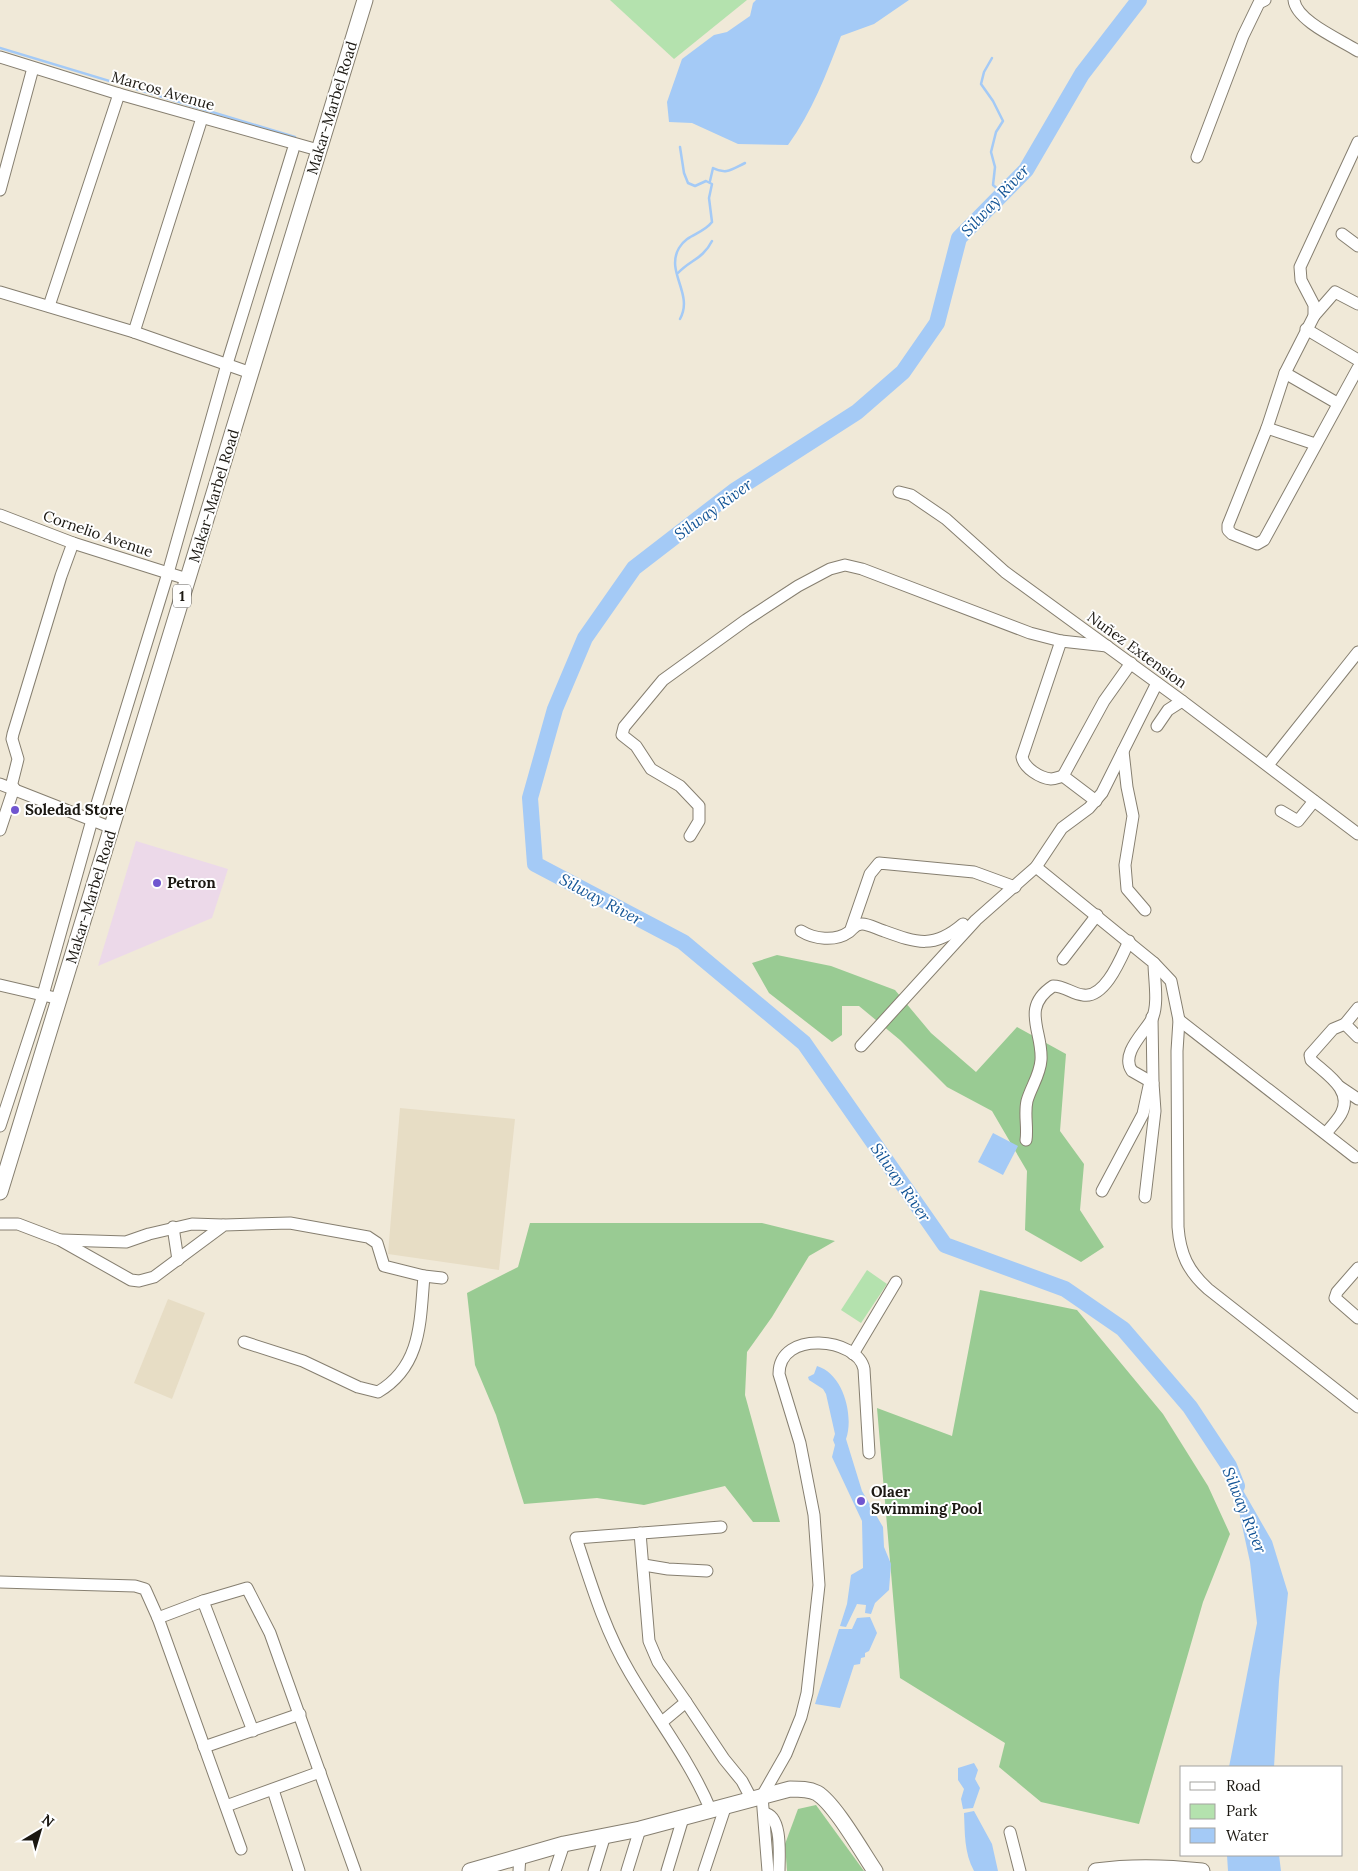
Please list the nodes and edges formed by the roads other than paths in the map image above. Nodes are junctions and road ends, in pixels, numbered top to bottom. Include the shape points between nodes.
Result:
1 (365, 0) edge
2 (1265, 0) edge
3 (1294, 0) edge
4 (1358, 51) edge
5 (0, 58) edge
6 (33, 68) junction
7 (119, 94) junction
8 (202, 118) junction
9 (1358, 142) edge
10 (292, 150) dead end
11 (318, 150) junction
12 (1197, 157) dead end
13 (0, 190) edge
14 (1342, 234) dead end
15 (1358, 246) edge
16 (0, 292) edge
17 (1358, 304) edge
18 (49, 306) junction
19 (1314, 316) junction
20 (1306, 329) junction
21 (134, 332) junction
22 (1358, 360) edge
23 (227, 364) junction
24 (1358, 368) edge
25 (251, 373) junction
26 (1285, 373) junction
27 (1338, 403) junction
28 (1267, 428) junction
29 (1315, 444) junction
30 (899, 492) dead end
31 (0, 515) edge
32 (73, 543) junction
33 (168, 573) junction
34 (187, 579) junction
35 (1061, 641) junction
36 (1107, 646) junction
37 (1358, 652) edge
38 (1131, 663) junction
39 (1157, 682) junction
40 (1182, 701) junction
41 (1157, 726) dead end
42 (1123, 750) junction
43 (1268, 765) junction
44 (1063, 776) junction
45 (8, 786) edge
46 (1096, 801) junction
47 (1314, 801) junction
48 (1282, 811) dead end
49 (92, 820) junction
50 (112, 828) junction
51 (0, 830) edge
52 (1358, 834) edge
53 (690, 836) dead end
54 (1036, 867) junction
55 (1012, 886) junction
56 (1145, 910) dead end
57 (1096, 915) junction
58 (851, 929) junction
59 (800, 931) dead end
60 (1129, 941) junction
61 (1063, 959) dead end
62 (1154, 963) junction
63 (0, 985) edge
64 (43, 995) junction
65 (60, 999) junction
66 (1358, 1008) edge
67 (1152, 1018) junction
68 (1179, 1020) junction
69 (1345, 1024) junction
70 (1358, 1037) edge
71 (861, 1046) dead end
72 (1151, 1082) junction
73 (1340, 1087) junction
74 (1358, 1099) edge
75 (2, 1114) edge
76 (22, 1121) junction
77 (0, 1126) edge
78 (1326, 1133) junction
79 (1026, 1140) dead end
80 (1355, 1157) dead end
81 (1, 1186) edge
82 (1102, 1191) dead end
83 (1145, 1197) dead end
84 (0, 1224) edge
85 (224, 1225) junction
86 (173, 1227) junction
87 (60, 1240) junction
88 (178, 1260) junction
89 (1358, 1268) edge
90 (424, 1276) junction
91 (442, 1278) dead end
92 (896, 1282) dead end
93 (1358, 1318) edge
94 (244, 1342) dead end
95 (853, 1354) junction
96 (1358, 1407) edge
97 (869, 1453) dead end
98 (721, 1527) dead end
99 (640, 1533) junction
100 (644, 1565) junction
101 (707, 1571) dead end
102 (0, 1582) edge
103 (203, 1601) junction
104 (158, 1618) junction
105 (686, 1702) junction
106 (300, 1714) junction
107 (662, 1722) junction
108 (253, 1731) junction
109 (204, 1747) junction
110 (320, 1772) junction
111 (273, 1790) junction
112 (757, 1798) junction
113 (226, 1806) junction
114 (718, 1810) junction
115 (764, 1813) junction
116 (683, 1818) junction
117 (640, 1829) junction
118 (1010, 1832) dead end
119 (605, 1835) junction
120 (564, 1844) junction
121 (241, 1848) dead end
122 (519, 1863) edge
123 (488, 1868) edge
124 (767, 1870) edge
125 (299, 1871) edge
126 (355, 1871) edge
127 (470, 1871) edge
128 (555, 1871) edge
129 (594, 1871) edge
130 (627, 1871) edge
131 (667, 1871) edge
132 (704, 1871) edge
133 (779, 1871) edge
134 (875, 1871) edge
135 (1020, 1871) edge
136 (1096, 1871) edge
137 (1202, 1871) edge

1 - 11 main road, Makar-Marbel Road / 1
2 - 12 street via 1258,4 1243,36
3 - 4 street via 1305,18
5 - 6 street, Marcos Avenue
6 - 7 street, Marcos Avenue
6 - 13 street
7 - 8 street, Marcos Avenue
7 - 18 street
8 - 11 street, Marcos Avenue
8 - 21 street
9 - 19 street via 1300,267 1301,280 1314,305
10 - 23 street
11 - 25 main road, Makar-Marbel Road / 1
14 - 15 street
16 - 18 street
17 - 19 street via 1335,292
18 - 21 street
19 - 20 street
20 - 22 street
20 - 26 street
21 - 23 street
23 - 25 street
23 - 33 street
24 - 27 street
25 - 34 main road, Makar-Marbel Road / 1
26 - 27 street
26 - 28 street
27 - 29 street
28 - 29 street
28 - 29 street via 1227,527 1232,534 1257,544 1264,540
30 - 36 street, Nuñez Extension via 911,495 946,519 1005,572
31 - 32 street, Cornelio Avenue
32 - 33 street, Cornelio Avenue
32 - 45 street via 12,734 18,759
33 - 34 street, Cornelio Avenue
33 - 49 street
34 - 50 main road, Makar-Marbel Road / 1
35 - 36 street
35 - 44 street via 1022,757 1026,765 1043,776 1050,779
35 - 53 street via 862,569 845,565 830,569 746,620 664,680 624,727 622,735 636,746 650,769 680,786 699,806 699,821
36 - 38 street, Nuñez Extension
37 - 43 street
38 - 39 street, Nuñez Extension
38 - 44 street via 1104,701
39 - 40 street, Nuñez Extension
39 - 42 street
40 - 41 street via 1168,710
40 - 43 street, Nuñez Extension
42 - 46 street
42 - 56 street via 1133,816 1124,865 1127,889
43 - 47 street, Nuñez Extension
44 - 46 street
45 - 49 street
45 - 51 street
46 - 54 street via 1062,828
47 - 48 street via 1298,821
47 - 52 street, Nuñez Extension
49 - 50 street
49 - 64 street
50 - 65 main road, Makar-Marbel Road / 1
54 - 55 street
54 - 57 street
55 - 58 street via 996,893 944,939 932,942 915,940 864,924
55 - 58 street via 974,872 879,863 870,874
55 - 71 street via 970,926
57 - 60 street
57 - 61 street
58 - 59 street via 840,936 825,939
60 - 62 street
60 - 79 street via 1108,981 1098,992 1082,996 1061,986 1053,986 1040,998 1034,1018 1041,1062 1025,1116
62 - 67 street
62 - 68 street via 1171,981
63 - 64 street
64 - 65 street
64 - 75 street
65 - 76 main road, Makar-Marbel Road / 1
66 - 69 street
67 - 72 street
67 - 72 street via 1133,1047 1128,1062 1132,1071
68 - 78 street
68 - 96 street via 1178,1227 1179,1244 1188,1268 1208,1289
69 - 70 street
69 - 73 street via 1333,1029 1310,1055 1311,1060
72 - 82 street via 1143,1114
72 - 83 street via 1155,1111
73 - 74 street
73 - 78 street via 1344,1106
75 - 76 street
75 - 77 street
76 - 81 main road, Makar-Marbel Road / 1
78 - 80 street
84 - 87 street via 18,1224
85 - 86 street
85 - 88 street
85 - 90 street via 290,1223 368,1237 377,1243 384,1266
86 - 87 street via 126,1242
86 - 88 street
87 - 88 street via 131,1280 154,1277
89 - 93 street via 1335,1298
90 - 91 street
90 - 94 street via 417,1343 404,1370 393,1383 378,1392 358,1387 303,1361
92 - 95 street
95 - 97 street via 860,1359 864,1369
95 - 112 street via 826,1344 802,1344 787,1352 779,1367 800,1443 814,1515 819,1585 807,1693 801,1717 786,1754
98 - 99 street
99 - 100 street
99 - 107 street via 590,1537 580,1550 600,1611 629,1671
100 - 101 street
100 - 105 street via 645,1607 652,1650
102 - 104 street via 139,1586 146,1591
103 - 104 street
103 - 106 street via 247,1588 270,1633
103 - 108 street
104 - 109 street
105 - 107 street
105 - 112 street via 724,1759
106 - 108 street
106 - 110 street
107 - 114 street
108 - 109 street
109 - 113 street
110 - 111 street
110 - 126 street
111 - 113 street
111 - 125 street
112 - 114 main road
112 - 115 street
112 - 134 main road via 790,1789 810,1790 818,1794 830,1806
113 - 121 street
114 - 116 main road
114 - 132 street
115 - 124 street
115 - 133 street via 777,1825
116 - 117 main road
116 - 131 street
117 - 119 main road
117 - 130 street
118 - 135 street
119 - 120 main road
119 - 129 street
120 - 122 main road
120 - 128 street
122 - 123 main road
123 - 127 main road
136 - 137 main road via 1121,1868

